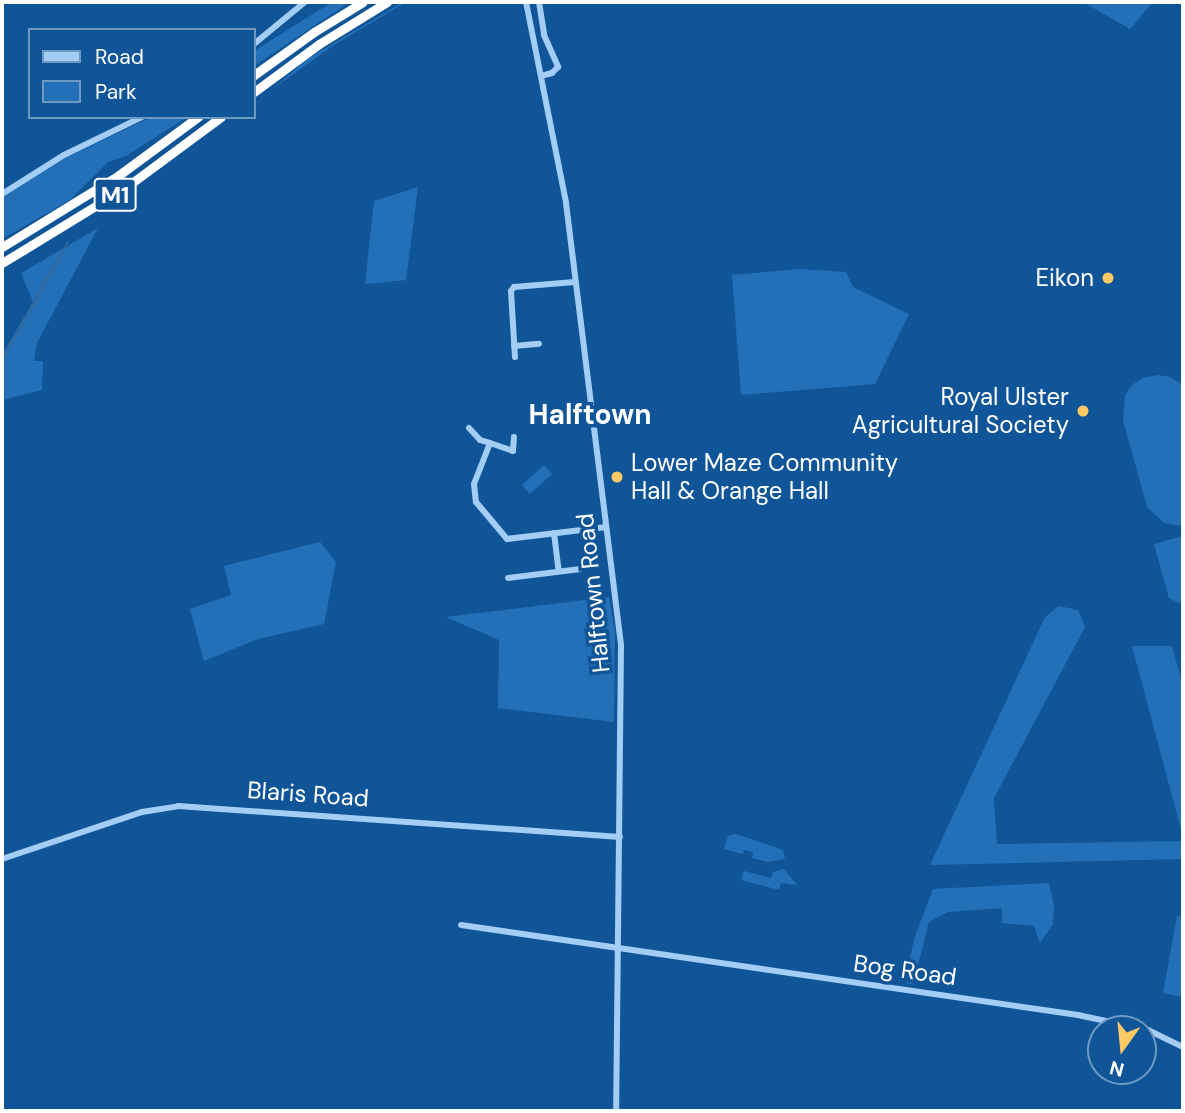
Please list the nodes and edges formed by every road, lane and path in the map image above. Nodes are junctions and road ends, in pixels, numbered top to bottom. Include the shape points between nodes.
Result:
1 (305, 2) edge
2 (363, 2) edge
3 (387, 2) edge
4 (526, 2) edge
5 (539, 2) edge
6 (256, 42) edge
7 (256, 74) edge
8 (541, 76) junction
9 (256, 90) edge
10 (138, 119) edge
11 (195, 119) edge
12 (218, 119) edge
13 (2, 194) edge
14 (2, 247) edge
15 (2, 262) edge
16 (575, 282) junction
17 (538, 344) dead end
18 (514, 346) junction
19 (515, 357) dead end
20 (469, 428) dead end
21 (514, 437) dead end
22 (490, 443) junction
23 (606, 527) junction
24 (554, 533) junction
25 (580, 569) dead end
26 (559, 571) junction
27 (508, 578) dead end
28 (620, 837) junction
29 (2, 859) edge
30 (461, 925) dead end
31 (618, 948) junction
32 (1183, 1047) edge
33 (616, 1111) edge

1 - 6 street
2 - 7 highway
3 - 9 highway via 318,44
4 - 8 street, Halftown Road
5 - 8 street via 544,35 558,66
8 - 16 street, Halftown Road via 559,157
10 - 13 street via 64,155
11 - 14 highway, M1 via 119,175
12 - 15 highway, M1 via 125,188
16 - 18 street via 514,287
16 - 23 street, Halftown Road
17 - 18 street
18 - 19 street
20 - 22 street
21 - 22 street via 513,451
22 - 24 street via 474,484 479,508 508,539
23 - 24 street
23 - 28 street, Halftown Road via 621,646
24 - 26 street
25 - 26 street
26 - 27 street
28 - 29 street, Blaris Road via 166,806
28 - 31 street, Halftown Road
30 - 31 street, Bog Road
31 - 32 street, Bog Road via 1078,1015 1148,1031
31 - 33 street, Halftown Road

